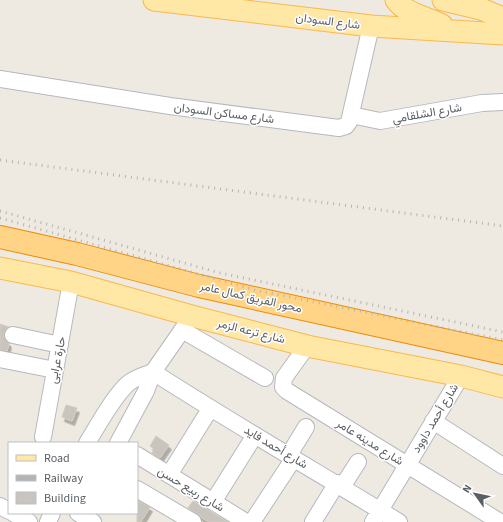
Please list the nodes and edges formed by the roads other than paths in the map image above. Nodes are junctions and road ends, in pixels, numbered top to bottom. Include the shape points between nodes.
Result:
1 (154, 0) edge
2 (396, 0) edge
3 (436, 0) edge
4 (443, 0) edge
5 (503, 18) edge
6 (371, 26) junction
7 (452, 30) junction
8 (503, 34) edge
9 (0, 79) edge
10 (503, 102) edge
11 (351, 116) junction
12 (0, 237) edge
13 (0, 251) edge
14 (0, 268) edge
15 (71, 282) junction
16 (187, 323) junction
17 (13, 335) dead end
18 (60, 345) junction
19 (307, 346) junction
20 (503, 353) edge
21 (0, 361) edge
22 (503, 365) edge
23 (55, 370) junction
24 (153, 372) junction
25 (461, 376) junction
26 (265, 378) dead end
27 (503, 387) edge
28 (210, 409) junction
29 (433, 421) junction
30 (306, 427) dead end
31 (255, 435) junction
32 (43, 437) dead end
33 (88, 442) edge
34 (119, 442) edge
35 (138, 456) edge
36 (291, 457) junction
37 (358, 462) dead end
38 (407, 465) junction
39 (503, 466) edge
40 (169, 475) junction
41 (340, 485) junction
42 (138, 490) edge
43 (213, 502) junction
44 (15, 514) edge
45 (80, 514) edge
46 (376, 516) edge
47 (29, 522) edge
48 (93, 522) edge
49 (193, 522) edge
50 (246, 522) edge
51 (252, 522) edge
52 (313, 522) edge
53 (399, 522) edge
54 (500, 522) edge

1 - 6 main road, شارع السودان
2 - 7 main road via 407,10
3 - 7 main road via 446,13
4 - 5 main road via 481,8
6 - 7 main road, شارع السودان
6 - 11 street
7 - 8 main road, شارع السودان
9 - 11 street, شارع مساكن السودان via 170,106 340,128 346,126
10 - 11 street, شارع الشلقامي via 482,103 380,121
12 - 20 highway, محور الفريق كمال عامر via 199,286
13 - 22 highway, محور الفريق كمال عامر via 125,277 197,297
14 - 15 main road, شارع ترعه الزمر
15 - 16 main road, شارع ترعه الزمر
15 - 18 street, حارة عرابى
16 - 19 main road, شارع ترعه الزمر
16 - 24 street
16 - 26 street
17 - 18 street
18 - 23 street, حارة عرابى
19 - 25 main road, شارع ترعه الزمر
19 - 38 street, شارع مدينه عامر via 284,378 282,387
21 - 23 street
23 - 32 street, حارة عرابى
24 - 28 street, شارع أحمد فايد
24 - 33 street via 129,382
24 - 34 street via 146,391
25 - 27 main road, شارع ترعه الزمر
25 - 29 street, شارع أحمد داوود
28 - 31 street, شارع أحمد فايد
28 - 40 street
29 - 38 street, شارع أحمد داوود
29 - 39 street
30 - 36 street
31 - 36 street, شارع أحمد فايد
31 - 43 street
35 - 40 street, شارع ربيع حسن
36 - 41 street, شارع أحمد فايد
36 - 51 street
37 - 41 street
38 - 46 street, شارع أحمد داوود
38 - 54 street, شارع مدينه عامر
40 - 43 street, شارع ربيع حسن
41 - 46 street, شارع أحمد فايد
41 - 52 street
42 - 49 street
43 - 50 street, شارع ربيع حسن
44 - 47 street
45 - 48 street
46 - 53 street, شارع أحمد فايد

